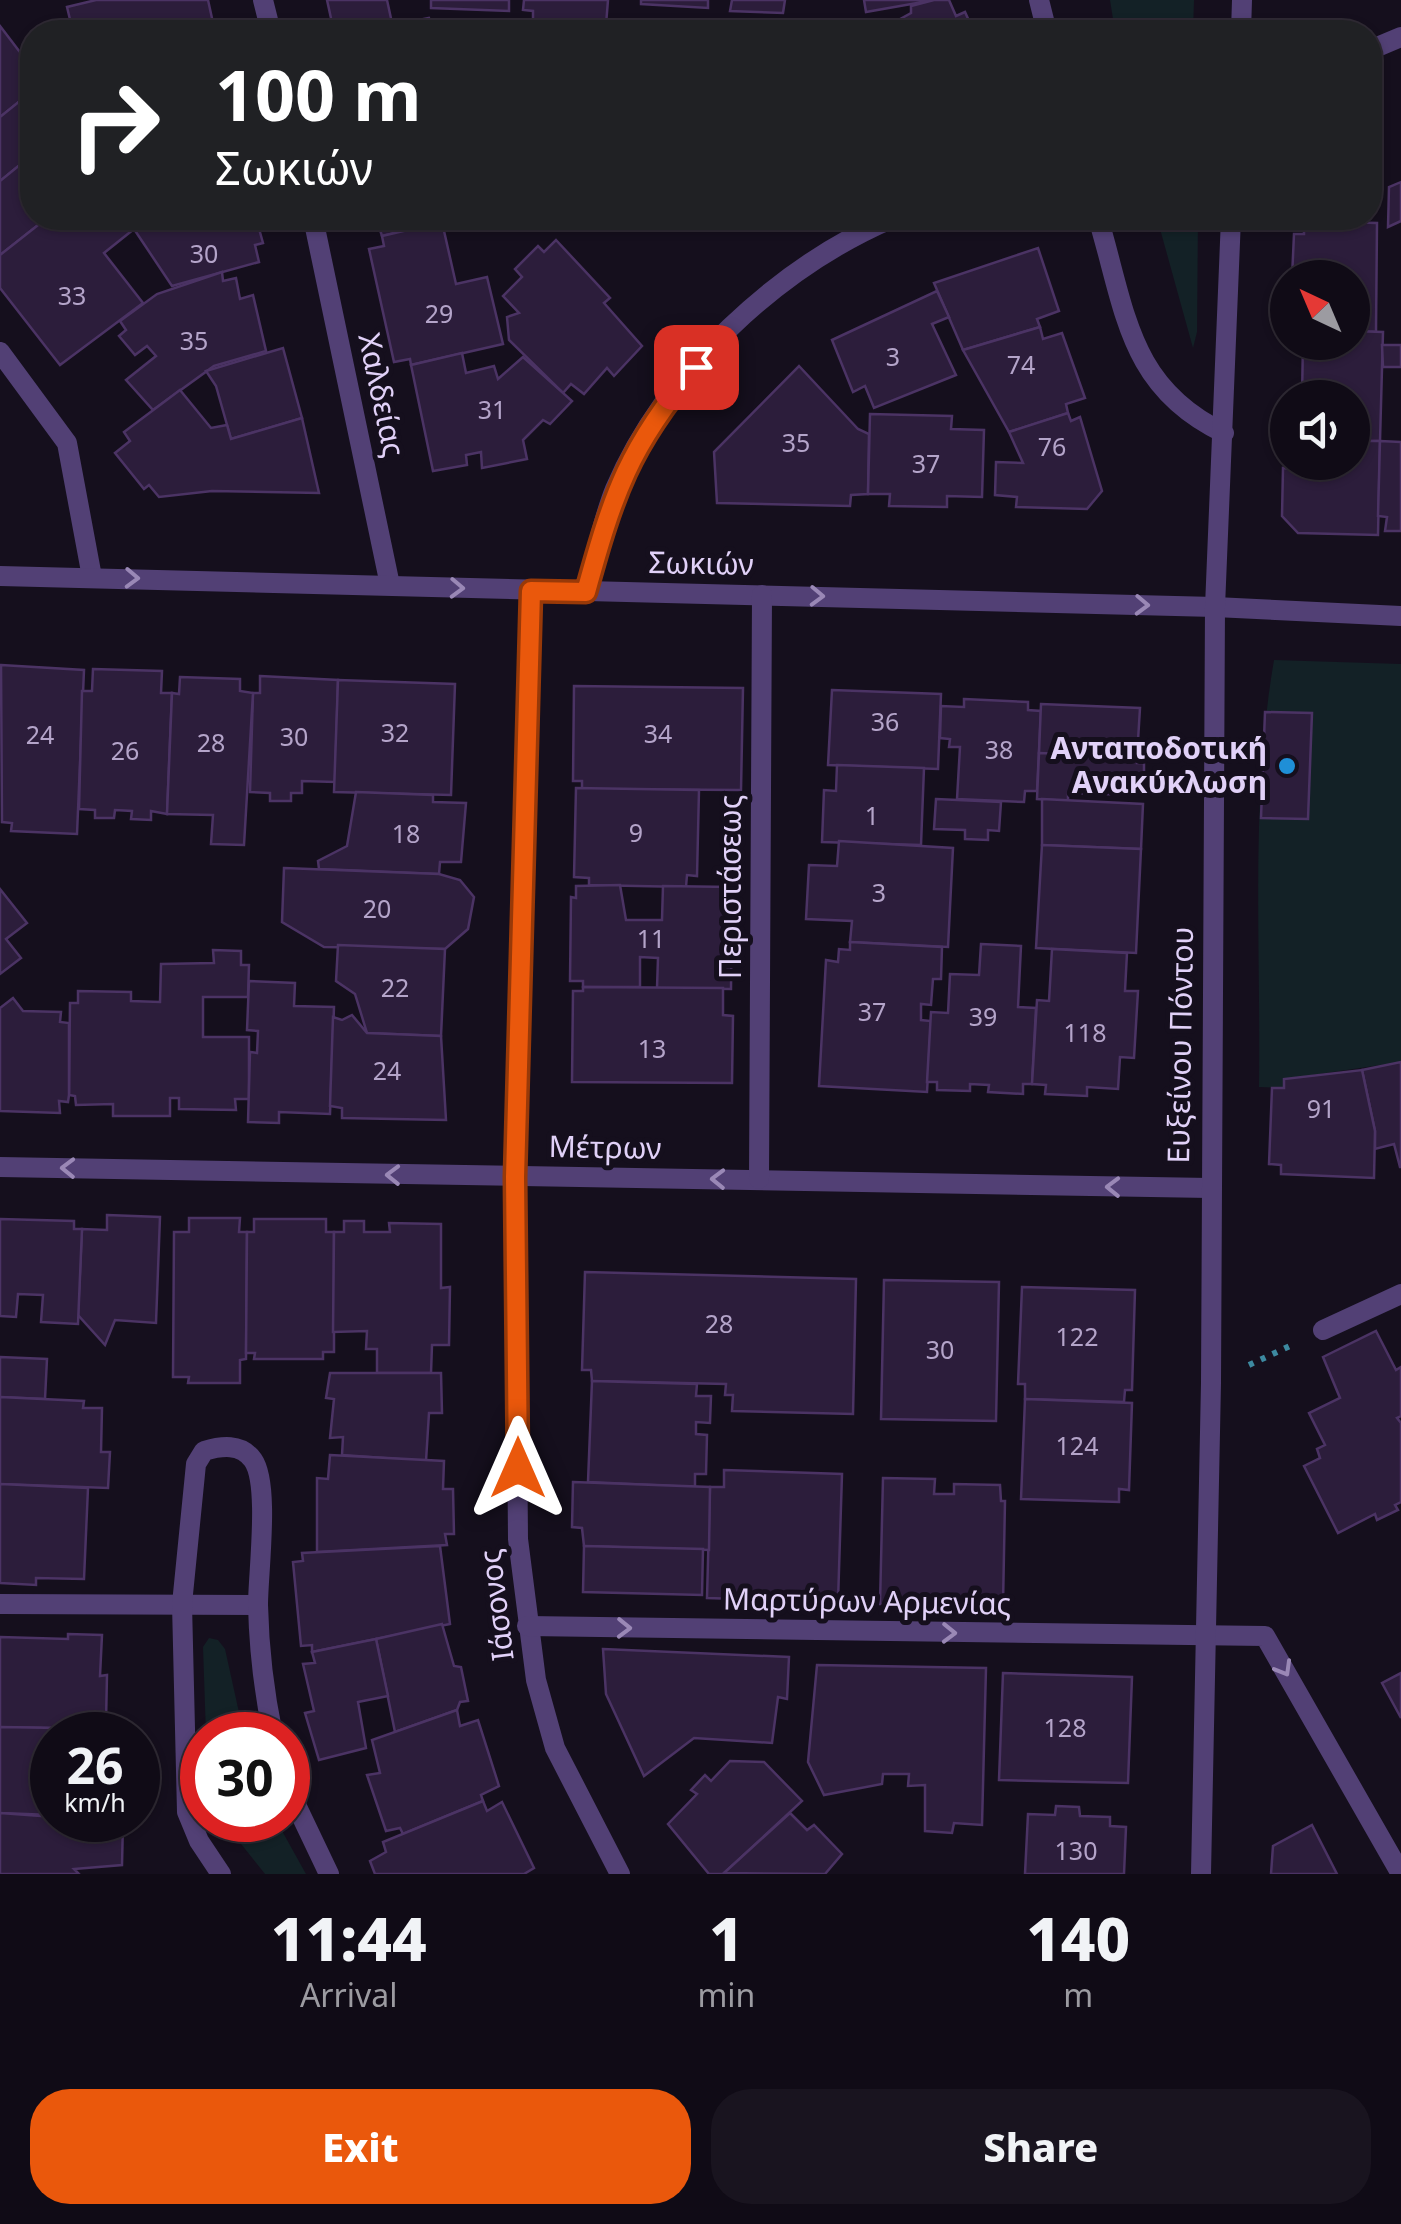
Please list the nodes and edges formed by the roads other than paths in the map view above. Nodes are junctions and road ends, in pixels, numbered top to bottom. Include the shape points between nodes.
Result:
1 (316, 230) edge
2 (865, 230) edge
3 (1102, 230) edge
4 (1231, 230) edge
5 (0, 352) edge
6 (1224, 433) junction
7 (0, 576) edge
8 (92, 577) junction
9 (390, 586) junction
10 (531, 591) junction
11 (586, 592) junction
12 (762, 595) junction
13 (1215, 607) junction
14 (1401, 616) edge
15 (0, 1167) edge
16 (515, 1177) junction
17 (760, 1180) junction
18 (1210, 1188) junction
19 (1401, 1294) edge
20 (1322, 1330) road end
21 (0, 1604) edge
22 (182, 1604) junction
23 (258, 1605) junction
24 (527, 1626) junction
25 (1206, 1637) junction
26 (268, 1712) edge
27 (310, 1834) edge
28 (220, 1874) edge
29 (329, 1874) edge
30 (620, 1874) edge
31 (1201, 1874) edge
32 (1401, 1874) edge

1 - 9 street, Χαλδείας
2 - 11 street via 794,276 716,342 654,416 614,490
3 - 6 street via 1138,352 1158,387 1187,415
4 - 6 street, Ευξείνου Πόντου
5 - 8 street via 68,443
6 - 13 street, Ευξείνου Πόντου
7 - 8 street, Σωκιών
8 -> 9 street, Σωκιών
9 -> 10 street, Σωκιών
10 - 11 street, Σωκιών
10 - 16 street, Ιάσονος
11 - 12 street, Σωκιών
12 -> 13 street, Σωκιών
12 - 17 street, Περιστάσεως
13 - 14 street, Σωκιών
13 - 18 street, Ευξείνου Πόντου
16 -> 15 street, Μέτρων
17 -> 16 street, Μέτρων
16 - 24 street, Ιάσονος via 518,1539
18 -> 17 street, Μέτρων
18 - 25 street, Ευξείνου Πόντου
19 - 20 street
21 - 22 street
22 - 23 street
22 - 23 street via 196,1464 204,1451 218,1447 240,1448 254,1461 260,1486
22 - 28 street via 187,1812
23 - 26 street
24 -> 25 street, Μαρτύρων Αρμενίας
24 - 30 street, Ιάσονος via 556,1748
25 - 31 street, Ευξείνου Πόντου
25 -> 32 street, Μαρτύρων Αρμενίας via 1265,1636
27 - 29 street

